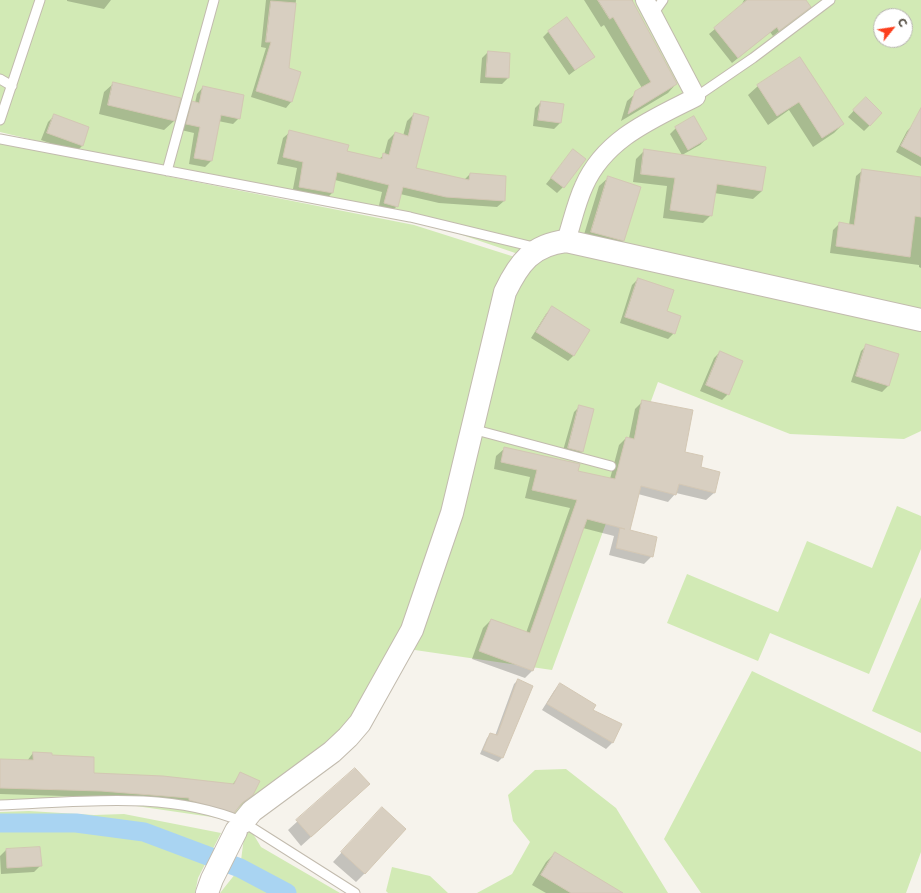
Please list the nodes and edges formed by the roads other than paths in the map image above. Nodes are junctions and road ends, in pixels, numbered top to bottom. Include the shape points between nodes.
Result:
1 (40, 0) edge
2 (214, 0) edge
3 (830, 0) edge
4 (654, 4) edge
5 (0, 79) edge
6 (12, 86) junction
7 (696, 97) junction
8 (0, 120) edge
9 (0, 139) edge
10 (167, 171) junction
11 (566, 241) junction
12 (539, 248) junction
13 (921, 320) edge
14 (472, 429) junction
15 (611, 466) dead end
16 (0, 805) edge
17 (239, 827) junction
18 (210, 886) edge
19 (355, 893) edge

1 - 6 lane
2 - 10 lane
3 - 7 lane
4 - 7 street
5 - 6 lane
6 - 8 lane
7 - 11 street via 621,138 599,162 584,185
9 - 10 lane
10 - 12 lane via 410,217
11 - 12 street
11 - 13 street
12 - 14 street via 522,262 505,292
14 - 15 lane
14 - 17 street via 452,512 412,630 360,723 332,752 252,811
16 - 17 lane via 126,800 224,814
17 - 18 street
17 - 19 lane

